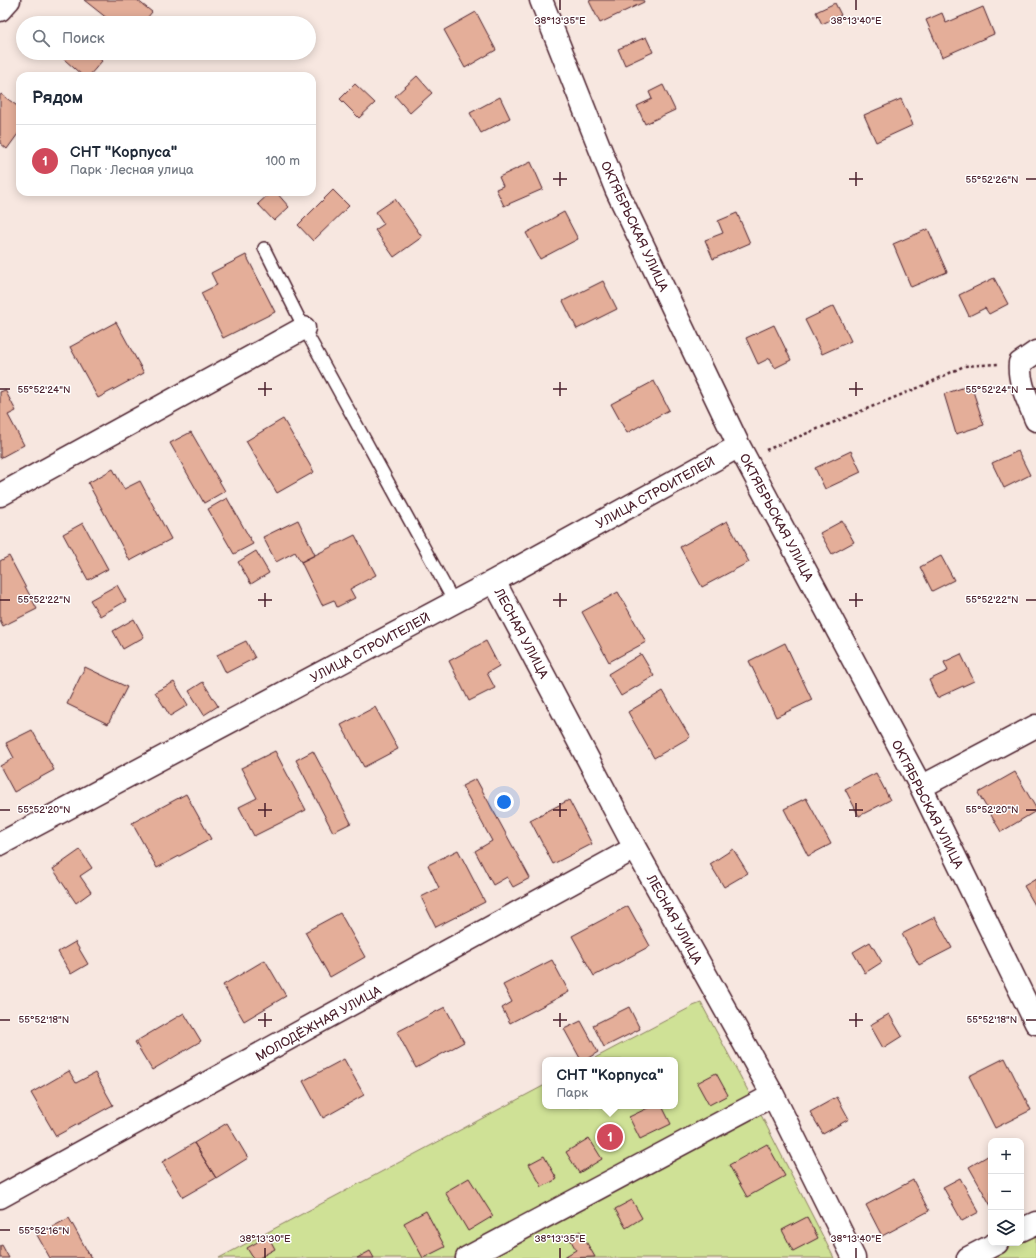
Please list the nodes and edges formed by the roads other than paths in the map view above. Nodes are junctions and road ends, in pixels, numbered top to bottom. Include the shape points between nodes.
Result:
1 (9, 0) edge
2 (541, 0) edge
3 (0, 10) edge
4 (264, 248) dead end
5 (304, 328) junction
6 (1028, 358) edge
7 (1036, 420) edge
8 (742, 453) junction
9 (0, 495) edge
10 (494, 581) junction
11 (454, 602) junction
12 (1036, 726) edge
13 (921, 787) junction
14 (0, 844) edge
15 (635, 848) junction
16 (1036, 1023) edge
17 (773, 1095) junction
18 (0, 1197) edge
19 (1036, 1223) edge
20 (1024, 1229) edge
21 (991, 1246) edge
22 (467, 1258) edge
23 (854, 1258) edge
24 (968, 1258) edge

1 - 3 street
2 - 8 street, ОКТЯБРЬСКАЯ УЛИЦА via 616,189
4 - 5 lane
5 - 9 street
5 - 11 lane
6 - 7 street via 1019,372
8 - 10 street, УЛИЦА СТРОИТЕЛЕЙ
8 - 13 street, ОКТЯБРЬСКАЯ УЛИЦА
10 - 11 street, УЛИЦА СТРОИТЕЛЕЙ
10 - 15 street, ЛЕСНАЯ УЛИЦА
11 - 14 street, УЛИЦА СТРОИТЕЛЕЙ
12 - 13 street
13 - 16 street, ОКТЯБРЬСКАЯ УЛИЦА
15 - 17 street, ЛЕСНАЯ УЛИЦА
15 - 18 street, МОЛОДЁЖНАЯ УЛИЦА
17 - 22 street
17 - 23 street, ЛЕСНАЯ УЛИЦА
19 - 20 street
21 - 24 street

